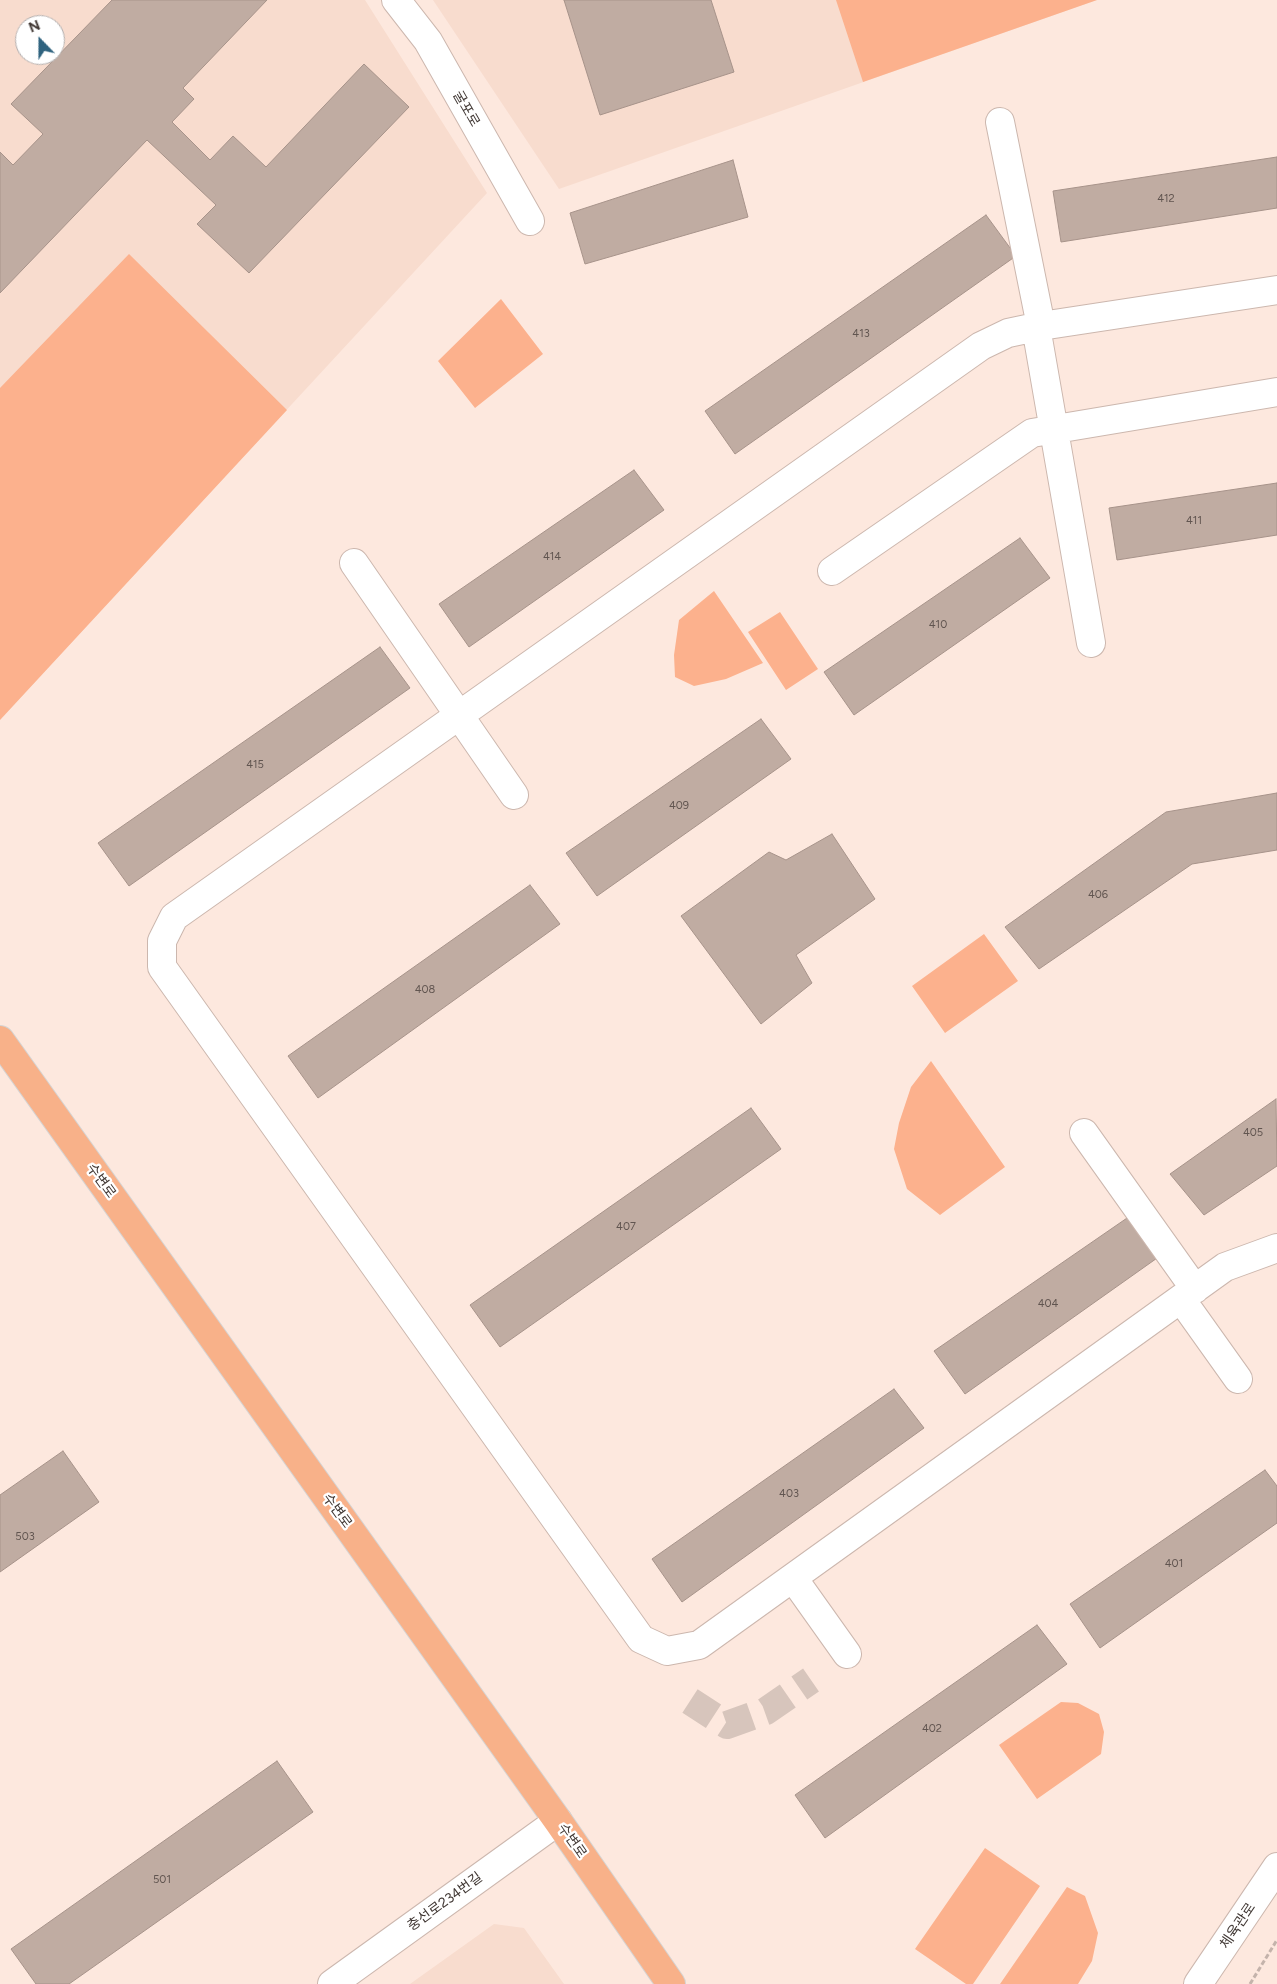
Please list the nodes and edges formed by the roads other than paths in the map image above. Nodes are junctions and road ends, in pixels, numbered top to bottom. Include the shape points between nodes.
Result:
1 (396, 0) edge
2 (1000, 122) dead end
3 (530, 222) dead end
4 (1277, 290) edge
5 (1038, 326) junction
6 (1277, 392) edge
7 (1054, 430) junction
8 (354, 563) dead end
9 (832, 571) dead end
10 (1091, 642) dead end
11 (458, 716) junction
12 (514, 796) dead end
13 (0, 1040) edge
14 (1084, 1133) dead end
15 (1277, 1248) edge
16 (1188, 1294) junction
17 (1238, 1379) dead end
18 (793, 1578) junction
19 (847, 1654) dead end
20 (558, 1821) junction
21 (1277, 1867) edge
22 (332, 1984) edge
23 (671, 1984) edge
24 (1198, 1984) edge

1 - 3 street, 굴포로 via 428,41
2 - 5 street
4 - 5 street
5 - 7 street
5 - 11 street via 1008,333 981,346
6 - 7 street
7 - 9 street via 1032,433
7 - 10 street
8 - 11 street
11 - 12 street
11 - 18 street via 174,917 162,940 162,967 641,1639 666,1652 699,1646
13 - 20 main road, 수변로
14 - 16 street
15 - 16 street via 1225,1267
16 - 17 street
16 - 18 street
18 - 19 street
20 - 22 street, 충선로234번길
20 - 23 main road, 수변로
21 - 24 street, 체육관로

